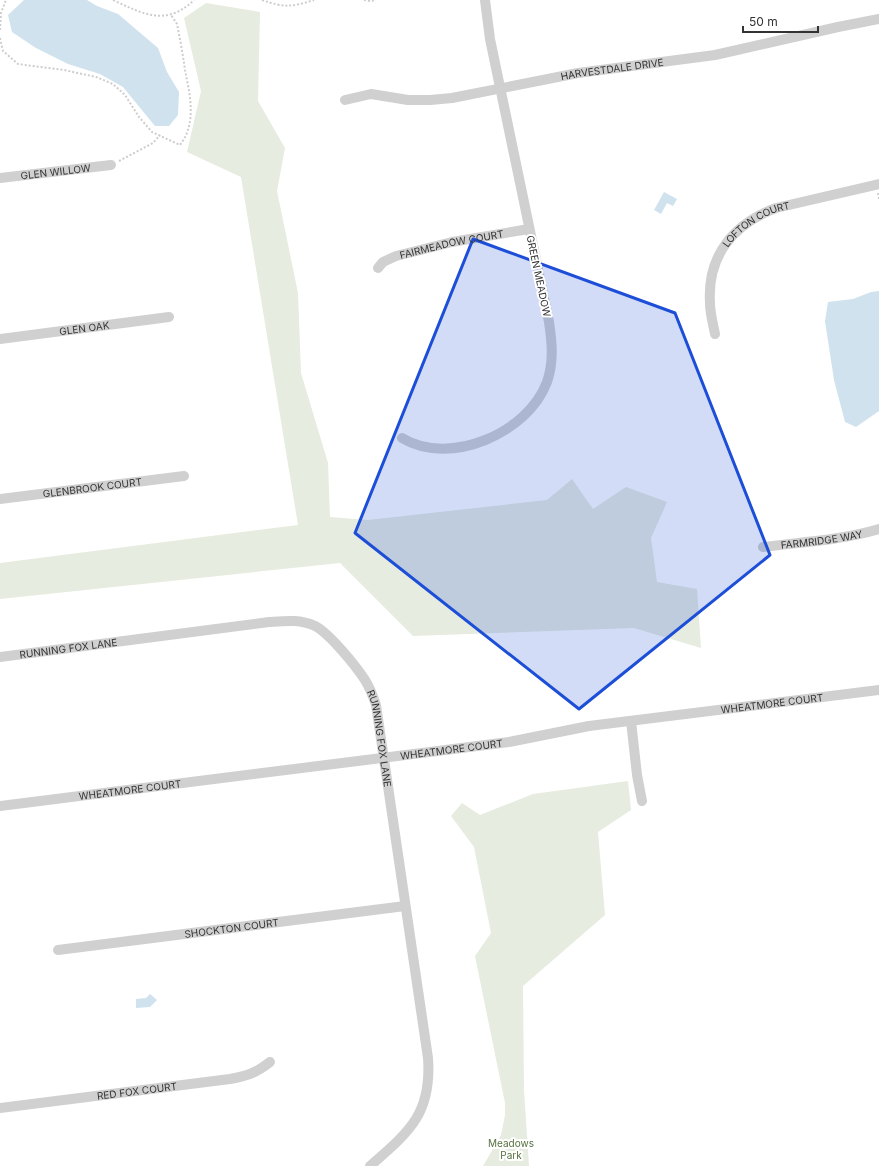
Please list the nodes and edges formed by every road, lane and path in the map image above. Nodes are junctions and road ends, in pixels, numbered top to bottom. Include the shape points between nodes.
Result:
1 (6, 0) edge
2 (113, 0) edge
3 (194, 0) edge
4 (262, 0) edge
5 (314, 0) edge
6 (364, 0) edge
7 (376, 0) edge
8 (484, 0) edge
9 (171, 15) junction
10 (879, 19) edge
11 (0, 21) edge
12 (0, 30) edge
13 (0, 38) edge
14 (500, 88) junction
15 (345, 100) dead end
16 (160, 136) junction
17 (111, 165) joint
18 (0, 178) edge
19 (879, 184) edge
20 (529, 229) junction
21 (378, 268) dead end
22 (169, 317) dead end
23 (715, 334) dead end
24 (0, 339) edge
25 (402, 438) dead end
26 (184, 476) dead end
27 (0, 499) edge
28 (879, 529) edge
29 (763, 547) dead end
30 (0, 657) edge
31 (879, 690) edge
32 (631, 721) junction
33 (384, 758) junction
34 (642, 801) dead end
35 (0, 806) edge
36 (406, 906) junction
37 (58, 950) dead end
38 (270, 1062) dead end
39 (0, 1108) edge
40 (370, 1166) edge

1 - 11 path
2 - 9 path via 157,17
3 - 9 path
4 - 5 path via 278,6 293,6
6 - 7 path
8 - 14 street, GREEN MEADOW
9 - 16 path via 177,24 191,101 190,124 180,145
10 - 14 street, HARVESTDALE DRIVE via 715,54 578,73
11 - 12 path
13 - 16 path via 3,51 18,64 64,70 96,77 113,84 125,95 152,132
14 - 15 street, HARVESTDALE DRIVE via 430,100 408,100 371,94
14 - 20 street, GREEN MEADOW
16 - 17 path via 153,143
17 - 18 street, GLEN WILLOW
19 - 23 street, LOFTON COURT via 776,208 749,220 738,230 720,254 712,275 710,304
20 - 21 street, FAIRMEADOW COURT via 452,242 396,256 383,262
20 - 25 street, GREEN MEADOW via 552,344 551,367 541,395 516,424 482,441 461,447 438,449 423,448
22 - 24 street, GLEN OAK
26 - 27 street, GLENBROOK COURT
28 - 29 street, FARMRIDGE WAY
30 - 33 street, RUNNING FOX LANE via 269,622 296,621 315,626 334,642 364,678 376,705
31 - 32 street, WHEATMORE COURT
32 - 33 street, WHEATMORE COURT via 560,731 509,742
32 - 34 street
33 - 35 street, WHEATMORE COURT
33 - 36 street, RUNNING FOX LANE
36 - 37 street, SHOCKTON COURT
36 - 40 street, RUNNING FOX LANE via 428,1058 428,1088 420,1115
38 - 39 street, RED FOX COURT via 252,1074 230,1079

